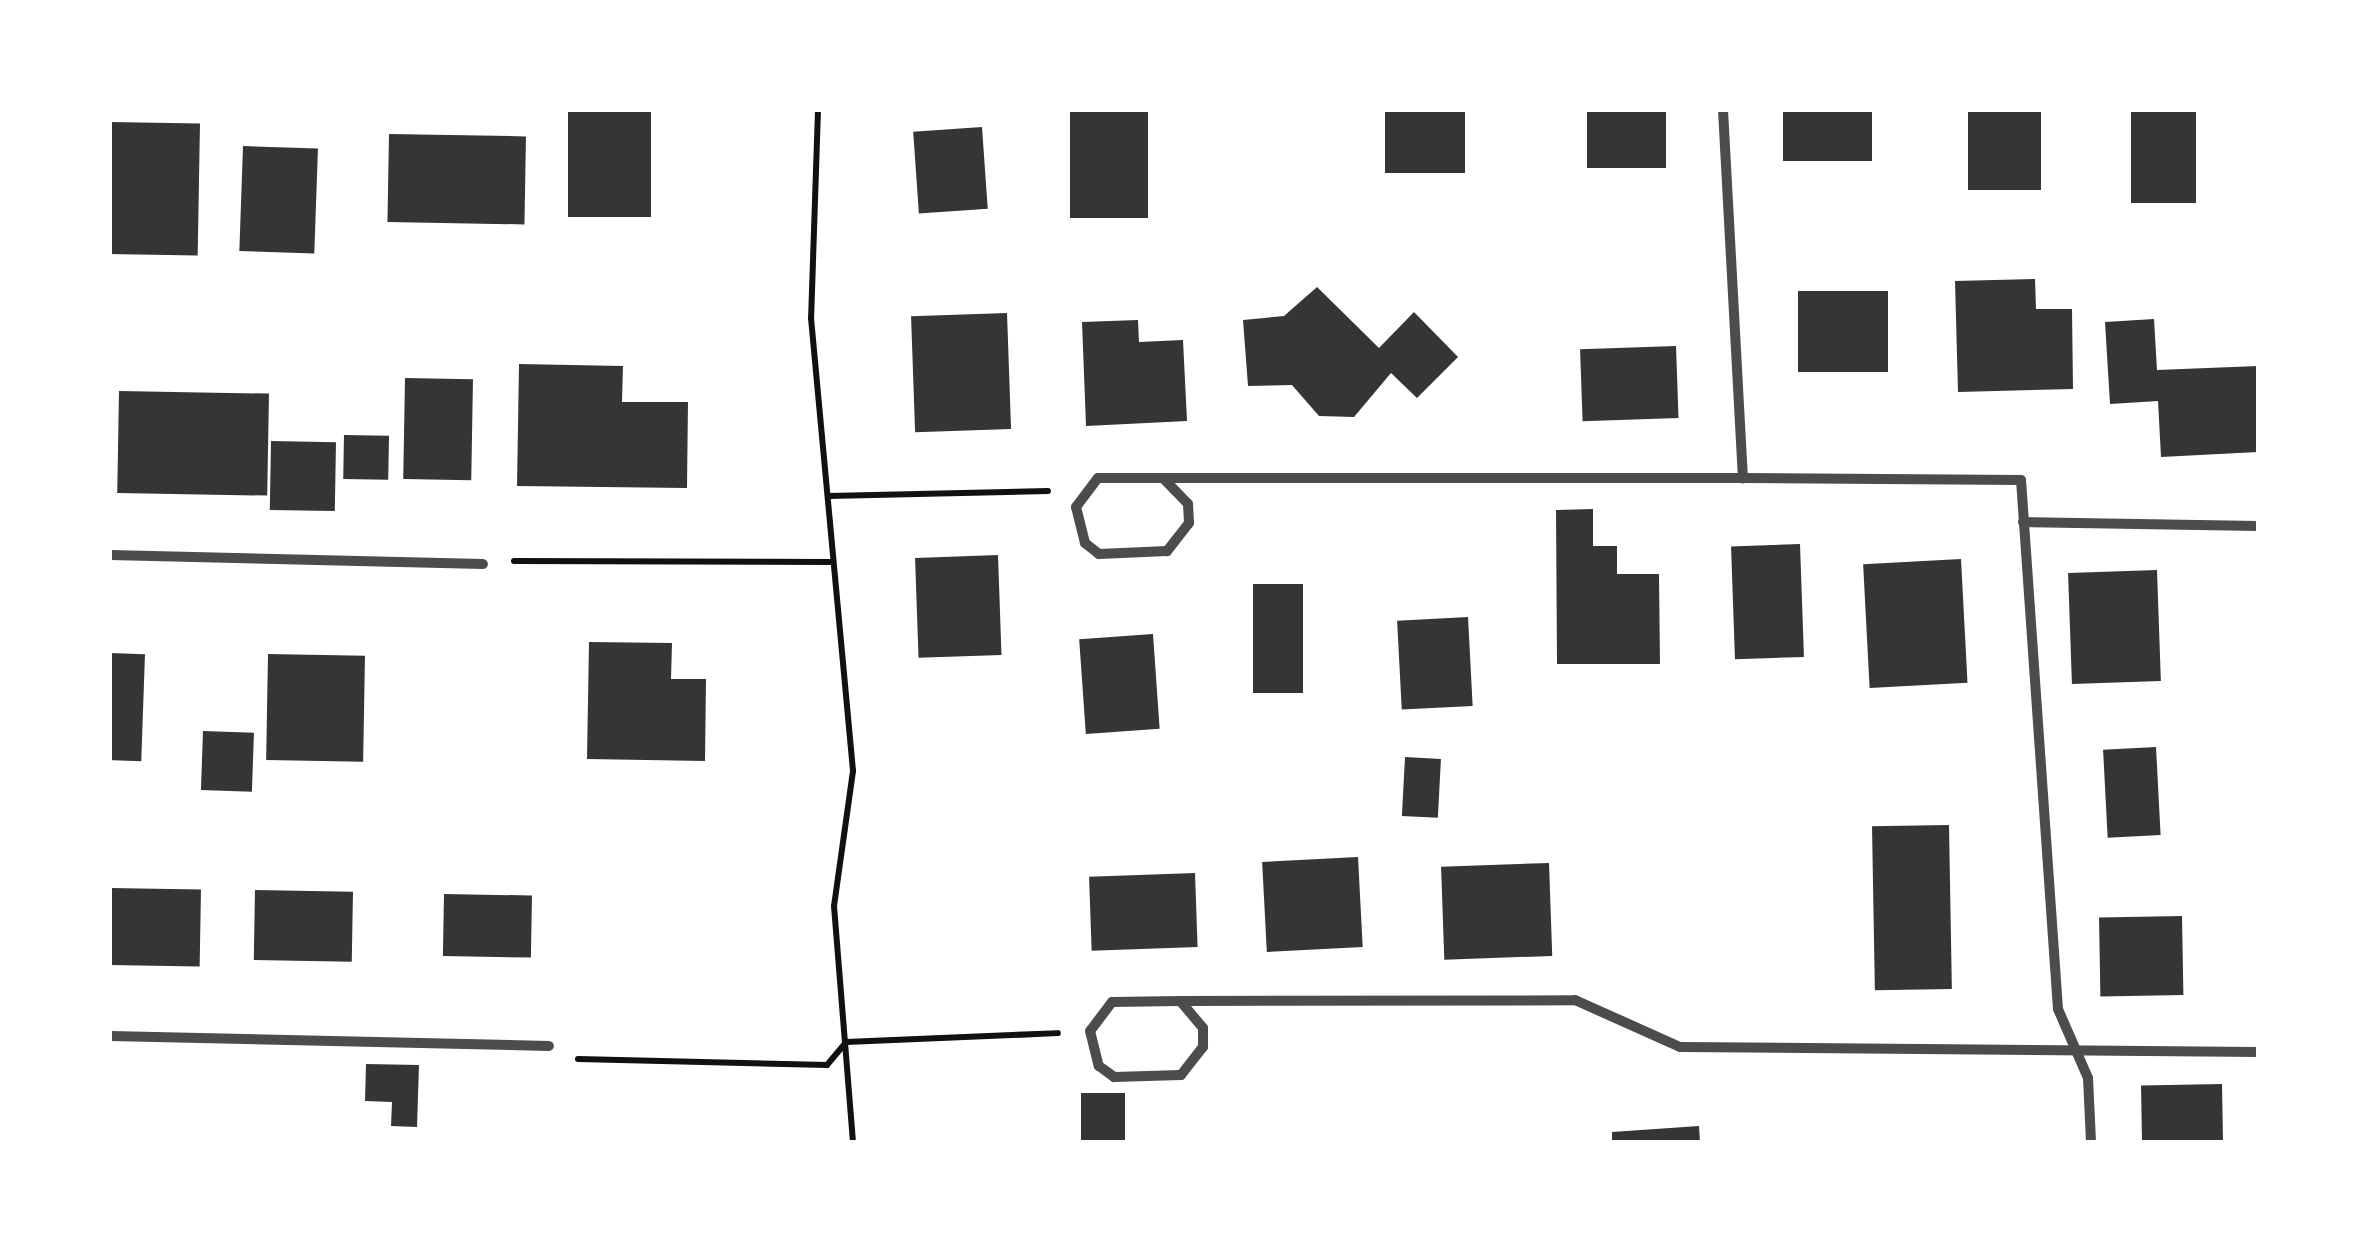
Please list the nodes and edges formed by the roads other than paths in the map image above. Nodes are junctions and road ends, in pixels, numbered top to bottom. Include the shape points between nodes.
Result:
1 (1723, 110) edge
2 (1163, 478) junction
3 (1743, 478) junction
4 (2023, 522) junction
5 (2258, 526) edge
6 (110, 555) edge
7 (483, 564) road end
8 (1180, 1001) junction
9 (110, 1036) edge
10 (549, 1046) road end
11 (2073, 1052) junction
12 (2258, 1052) edge
13 (2092, 1142) edge

1 - 3 street
2 - 2 street via 1098,478 1084,490 1076,526 1099,554 1167,552 1189,523 1188,504
2 - 3 street
3 - 4 street via 2020,480
4 - 5 street
4 - 11 street via 2058,1009
6 - 7 street
8 - 8 street via 1112,1002 1090,1031 1099,1066 1114,1077 1181,1075 1196,1064 1203,1028
8 - 11 street via 1575,1000 1680,1047
9 - 10 street
11 - 12 street
11 - 13 street via 2088,1078

